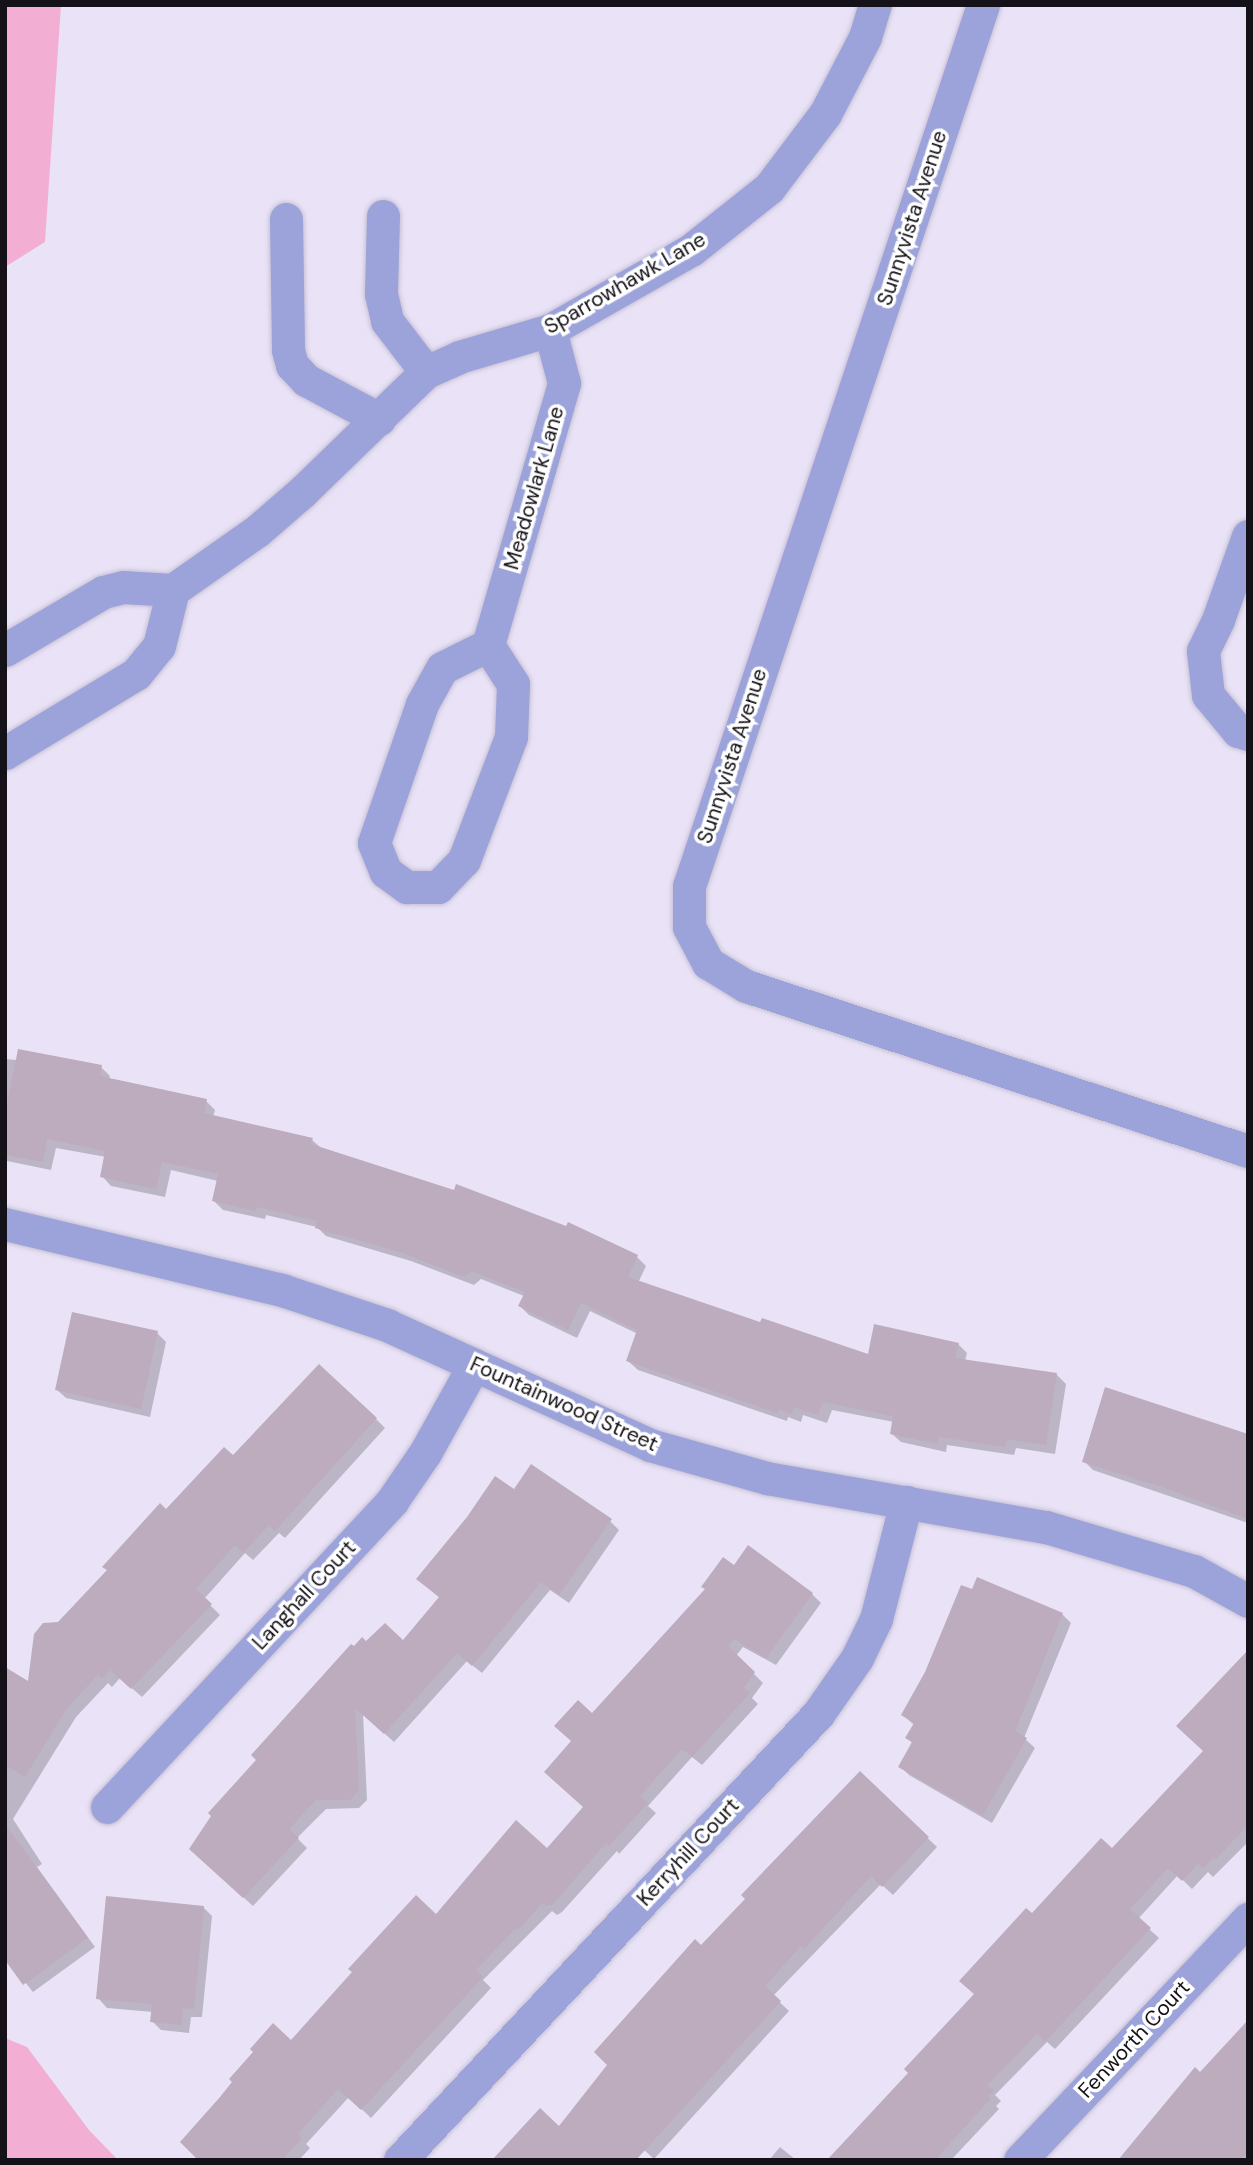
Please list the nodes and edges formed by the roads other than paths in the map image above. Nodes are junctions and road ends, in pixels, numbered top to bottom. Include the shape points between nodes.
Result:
1 (875, 5) edge
2 (983, 5) edge
3 (383, 216) dead end
4 (286, 219) dead end
5 (550, 330) junction
6 (426, 372) junction
7 (379, 419) junction
8 (1248, 536) edge
9 (173, 590) junction
10 (488, 645) junction
11 (5, 650) edge
12 (1248, 734) edge
13 (5, 753) edge
14 (1248, 1151) edge
15 (5, 1224) edge
16 (474, 1365) junction
17 (906, 1502) junction
18 (1248, 1601) edge
19 (107, 1807) dead end
20 (1248, 1919) edge
21 (400, 2160) edge
22 (1020, 2160) edge

1 - 5 street, Sparrowhawk Lane via 865,37 825,114 769,188 691,250
2 - 14 street, Sunnyvista Avenue via 689,886 689,928 708,963 746,986
3 - 6 street via 381,294 387,321
4 - 7 street via 292,365 306,380
5 - 6 street, Sparrowhawk Lane via 459,357
5 - 10 street, Meadowlark Lane via 564,383
6 - 7 street, Sparrowhawk Lane
7 - 9 street, Sparrowhawk Lane via 257,531
8 - 12 street via 1203,651 1208,695 1238,731
9 - 11 street via 123,587 103,592
9 - 13 street via 159,646 136,674
10 - 10 street via 513,684 511,737 464,860 438,887 407,887 386,872 374,843 422,704 442,668
15 - 16 street, Fountainwood Street via 282,1290 387,1325
16 - 17 street, Fountainwood Street via 650,1445 767,1478
16 - 19 street, Langhall Court via 392,1501
17 - 18 street, Fountainwood Street via 1046,1527 1194,1571
17 - 21 street, Kerryhill Court via 876,1619 857,1658 818,1714
20 - 22 street, Fenworth Court

